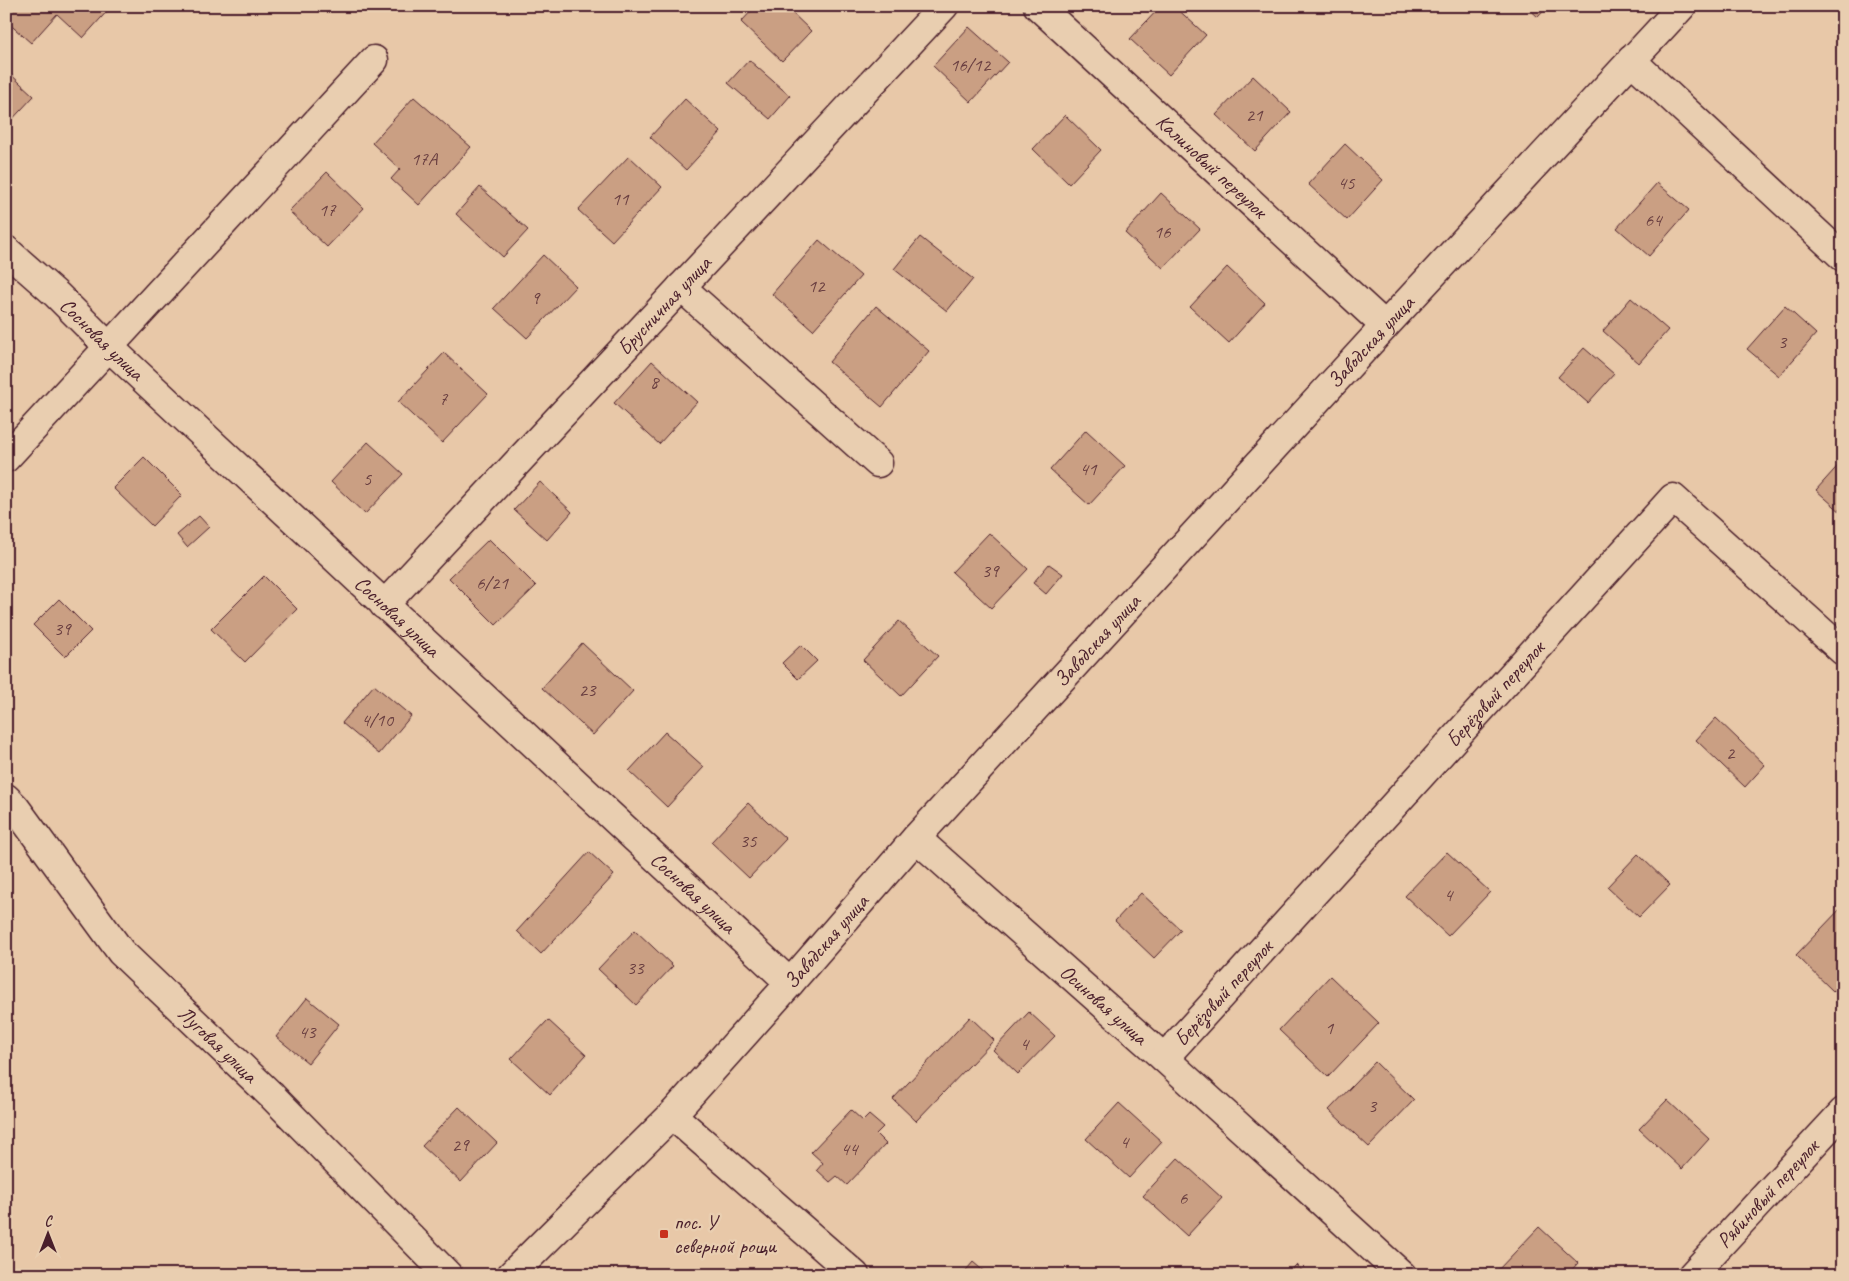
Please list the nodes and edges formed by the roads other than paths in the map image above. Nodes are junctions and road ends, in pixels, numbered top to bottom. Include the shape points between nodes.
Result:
1 (944, 6) edge
2 (1038, 6) edge
3 (1682, 6) edge
4 (374, 60) dead end
5 (1631, 60) junction
6 (6, 250) edge
7 (1843, 257) edge
8 (681, 286) junction
9 (1385, 326) junction
10 (109, 347) junction
11 (6, 458) edge
12 (878, 463) dead end
13 (384, 605) junction
14 (1843, 651) edge
15 (6, 798) edge
16 (916, 838) junction
17 (790, 983) junction
18 (1164, 1058) junction
19 (1843, 1112) edge
20 (672, 1115) junction
21 (448, 1275) edge
22 (511, 1275) edge
23 (855, 1275) edge
24 (1402, 1275) edge
25 (1692, 1275) edge

1 - 8 street, Брусничная улица
2 - 9 street, Калиновый переулок
3 - 5 street, Заводская улица
4 - 10 street
5 - 7 street
5 - 9 street, Заводская улица
6 - 10 street, Сосновая улица
8 - 12 street
8 - 13 street, Брусничная улица
9 - 16 street, Заводская улица
10 - 11 street
10 - 13 street, Сосновая улица
13 - 17 street, Сосновая улица
14 - 18 street, Берёзовый переулок via 1673,498
15 - 21 street, Луговая улица via 121,952 272,1096
16 - 17 street, Заводская улица
16 - 18 street, Осиновая улица
17 - 20 street, Заводская улица
18 - 24 street, Осиновая улица
19 - 25 street, Рябиновый переулок
20 - 22 street, Заводская улица
20 - 23 street

